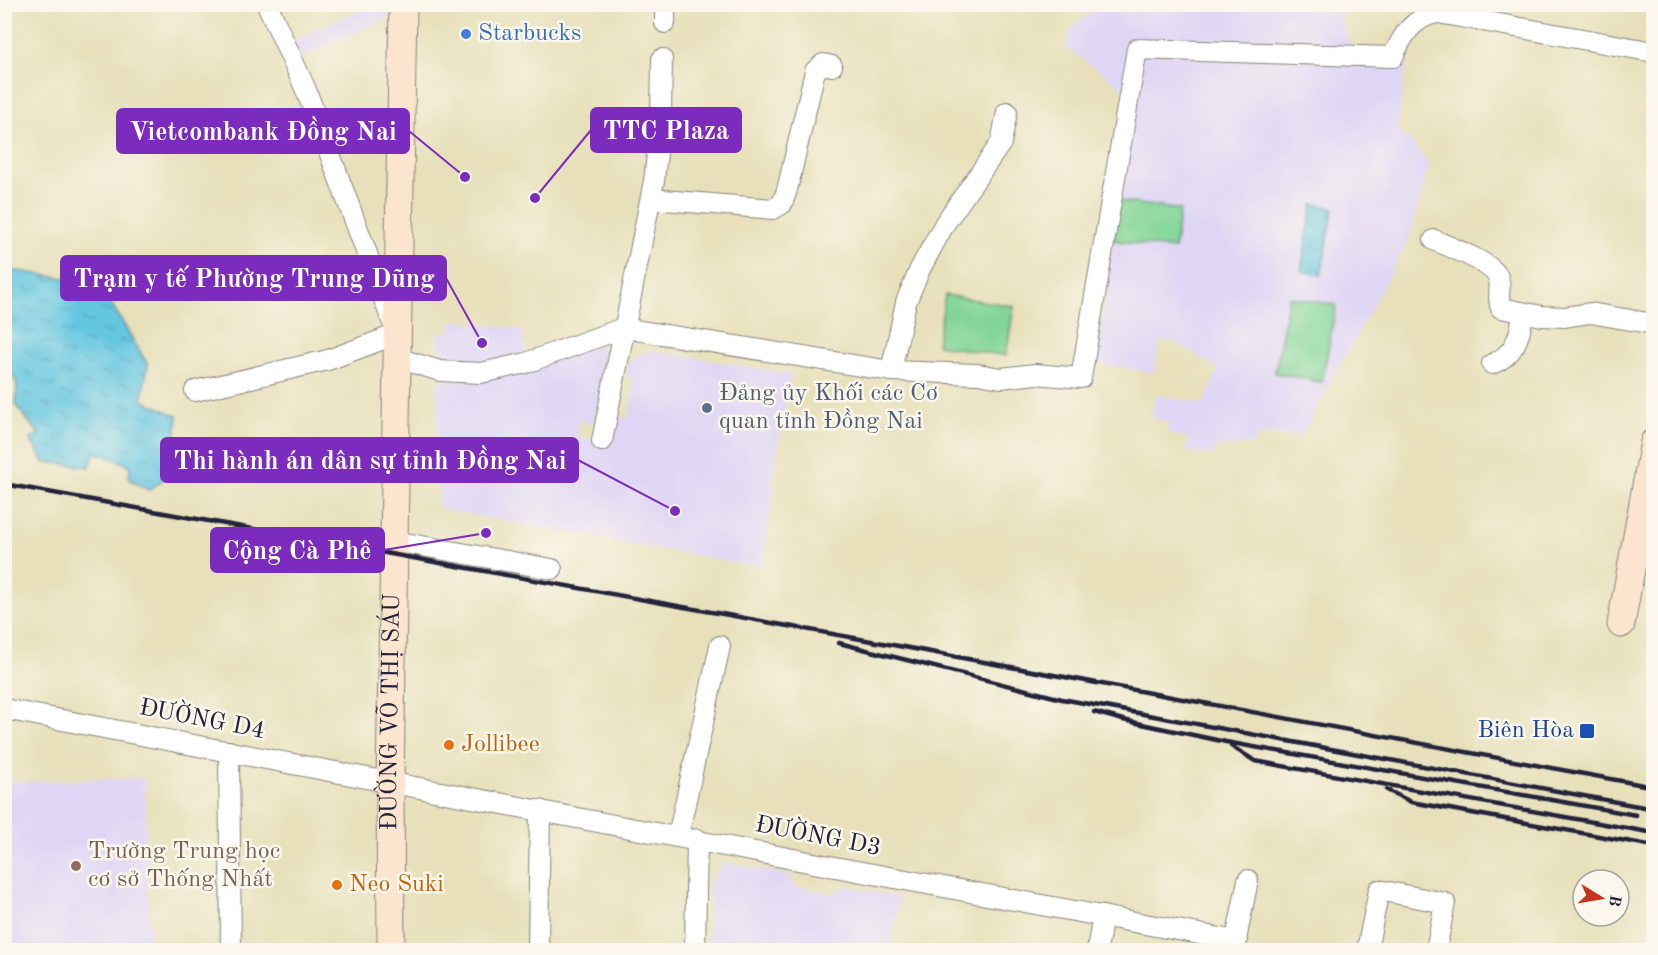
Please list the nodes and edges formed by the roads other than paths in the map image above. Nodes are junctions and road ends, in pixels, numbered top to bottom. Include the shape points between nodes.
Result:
1 (267, 4) edge
2 (403, 4) edge
3 (1653, 52) edge
4 (662, 59) dead end
5 (832, 66) dead end
6 (1007, 112) dead end
7 (651, 199) junction
8 (1434, 240) dead end
9 (1522, 314) junction
10 (1653, 324) edge
11 (623, 328) junction
12 (397, 346) junction
13 (1492, 364) dead end
14 (891, 371) junction
15 (195, 391) dead end
16 (602, 441) dead end
17 (1653, 442) edge
18 (394, 541) junction
19 (552, 569) dead end
20 (1621, 624) dead end
21 (720, 646) dead end
22 (4, 709) edge
23 (229, 751) junction
24 (390, 782) junction
25 (540, 810) junction
26 (688, 838) junction
27 (1248, 880) dead end
28 (1103, 916) junction
29 (1236, 946) edge
30 (231, 951) edge
31 (391, 951) edge
32 (538, 951) edge
33 (695, 951) edge
34 (1097, 951) edge
35 (1367, 951) edge
36 (1436, 951) edge

1 - 12 street via 306,90
2 - 12 main road, ĐƯỜNG VÕ THỊ SÁU
3 - 14 street via 1438,13 1408,29 1393,57 1137,48 1082,378
4 - 7 street via 661,116
5 - 7 street via 823,64 815,71 782,204 773,209
6 - 14 street via 1001,143 945,223 920,269 906,302
7 - 11 street
8 - 9 street via 1486,265 1497,275 1501,308
9 - 10 street via 1565,317 1590,313
9 - 13 street via 1518,341 1500,361
11 - 12 street via 525,363 481,373 440,371
11 - 14 street
11 - 16 street
12 - 15 street
12 - 18 main road, ĐƯỜNG VÕ THỊ SÁU
17 - 20 main road
18 - 19 street
18 - 24 main road, ĐƯỜNG VÕ THỊ SÁU
21 - 26 street
22 - 23 street, ĐƯỜNG D4
23 - 24 street, ĐƯỜNG D4
23 - 30 street
24 - 25 street, ĐƯỜNG D3
24 - 31 main road, ĐƯỜNG VÕ THỊ SÁU
25 - 26 street, ĐƯỜNG D3
25 - 32 street
26 - 28 street, ĐƯỜNG D3
26 - 33 street
27 - 29 street
28 - 29 street, ĐƯỜNG D3
28 - 34 street
35 - 36 street via 1379,890 1445,903

